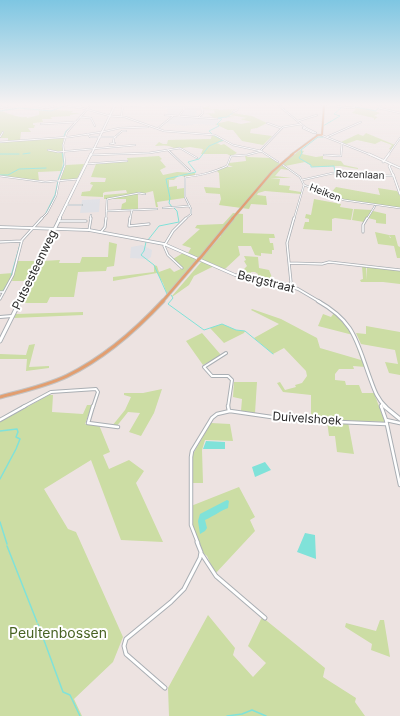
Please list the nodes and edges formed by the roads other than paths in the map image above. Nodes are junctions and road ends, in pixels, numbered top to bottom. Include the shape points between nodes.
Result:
1 (39, 138) edge
2 (65, 138) edge
3 (98, 138) edge
4 (115, 138) edge
5 (220, 138) edge
6 (272, 138) edge
7 (312, 138) edge
8 (331, 138) edge
9 (400, 138) edge
10 (0, 142) edge
11 (115, 143) dead end
12 (342, 143) junction
13 (135, 145) dead end
14 (48, 150) dead end
15 (93, 150) junction
16 (168, 150) junction
17 (261, 151) junction
18 (64, 152) junction
19 (90, 155) junction
20 (324, 155) dead end
21 (197, 158) dead end
22 (127, 161) dead end
23 (278, 162) dead end
24 (383, 162) junction
25 (86, 164) junction
26 (282, 164) junction
27 (390, 165) junction
28 (400, 168) edge
29 (190, 171) dead end
30 (0, 176) edge
31 (393, 176) junction
32 (79, 179) junction
33 (302, 180) junction
34 (59, 181) junction
35 (304, 185) junction
36 (145, 194) dead end
37 (400, 194) edge
38 (66, 205) junction
39 (82, 205) dead end
40 (190, 206) junction
41 (375, 206) junction
42 (163, 208) dead end
43 (400, 208) edge
44 (157, 209) dead end
45 (132, 210) junction
46 (106, 211) junction
47 (91, 215) dead end
48 (58, 221) junction
49 (86, 221) dead end
50 (149, 224) dead end
51 (0, 227) edge
52 (34, 229) junction
53 (54, 229) junction
54 (89, 230) junction
55 (101, 232) junction
56 (363, 232) dead end
57 (22, 241) junction
58 (0, 242) edge
59 (164, 244) junction
60 (289, 263) junction
61 (182, 268) dead end
62 (400, 270) edge
63 (289, 286) junction
64 (0, 292) edge
65 (4, 292) junction
66 (0, 299) edge
67 (12, 316) junction
68 (0, 317) edge
69 (0, 340) edge
70 (226, 353) dead end
71 (0, 396) edge
72 (382, 404) junction
73 (229, 411) junction
74 (400, 419) edge
75 (0, 420) edge
76 (386, 422) junction
77 (400, 423) edge
78 (118, 427) dead end
79 (400, 485) edge
80 (200, 552) junction
81 (265, 618) dead end
82 (165, 688) dead end

1 - 10 street
2 - 18 street
3 - 15 main road, Putsesteenweg
4 - 11 street via 112,144
5 - 17 street via 233,145
6 - 17 street
7 - 26 main road
8 - 12 street
9 - 24 street
12 - 20 street via 341,156
12 - 24 street
13 - 15 street
14 - 18 street
15 - 18 street
15 - 19 main road, Putsesteenweg
16 - 19 street
16 - 21 street via 182,148
16 - 29 street
17 - 23 street
17 - 40 street via 231,156 227,166 216,172 185,177 184,197
18 - 34 street via 65,165
19 - 25 main road, Putsesteenweg
22 - 25 street
24 - 27 street
25 - 32 main road, Putsesteenweg
26 - 33 street, Heiken
26 - 71 main road via 155,310 93,361 72,373 51,382
27 - 28 street
27 - 31 street
30 - 34 street via 45,182
31 - 33 street, Rozenlaan via 333,173
31 - 37 street
32 - 34 street
32 - 38 main road, Putsesteenweg
33 - 35 street, Heiken
34 - 52 street via 56,196
35 - 41 street, Heiken via 337,198
35 - 60 street via 287,243
36 - 46 street via 107,199
38 - 39 street
38 - 48 main road, Putsesteenweg
40 - 42 street
40 - 59 street via 191,215 173,231
41 - 43 street, Heiken
41 - 56 street via 363,225
44 - 45 street
45 - 46 street
45 - 50 street via 129,226
46 - 55 street via 105,227
47 - 54 street
48 - 49 street, Putsesteenweg
48 - 53 main road, Putsesteenweg
51 - 52 street, Bergstraat
52 - 53 street, Bergstraat
52 - 57 street
53 - 54 street, Bergstraat
53 - 67 main road, Putsesteenweg
54 - 55 street, Bergstraat
55 - 59 street, Bergstraat
57 - 58 street
57 - 65 street via 13,275
59 - 61 street via 168,255
59 - 63 street, Bergstraat via 235,274
60 - 62 street via 329,262
60 - 63 street
63 - 72 street, Bergstraat via 332,309 348,324
64 - 65 street
65 - 66 street
67 - 68 street
67 - 69 main road, Putsesteenweg
70 - 73 street via 204,367 214,378 228,376 232,380
72 - 74 street, Bergstraat
72 - 76 street
73 - 76 street, Duivelshoek via 292,420
73 - 80 street via 212,418 192,451 191,525
75 - 78 street via 50,392 96,389 98,392 88,423
76 - 77 street, Duivelshoek
76 - 79 street
80 - 81 street via 216,576
80 - 82 street via 200,558 184,588 171,602 126,638 124,645 126,654

